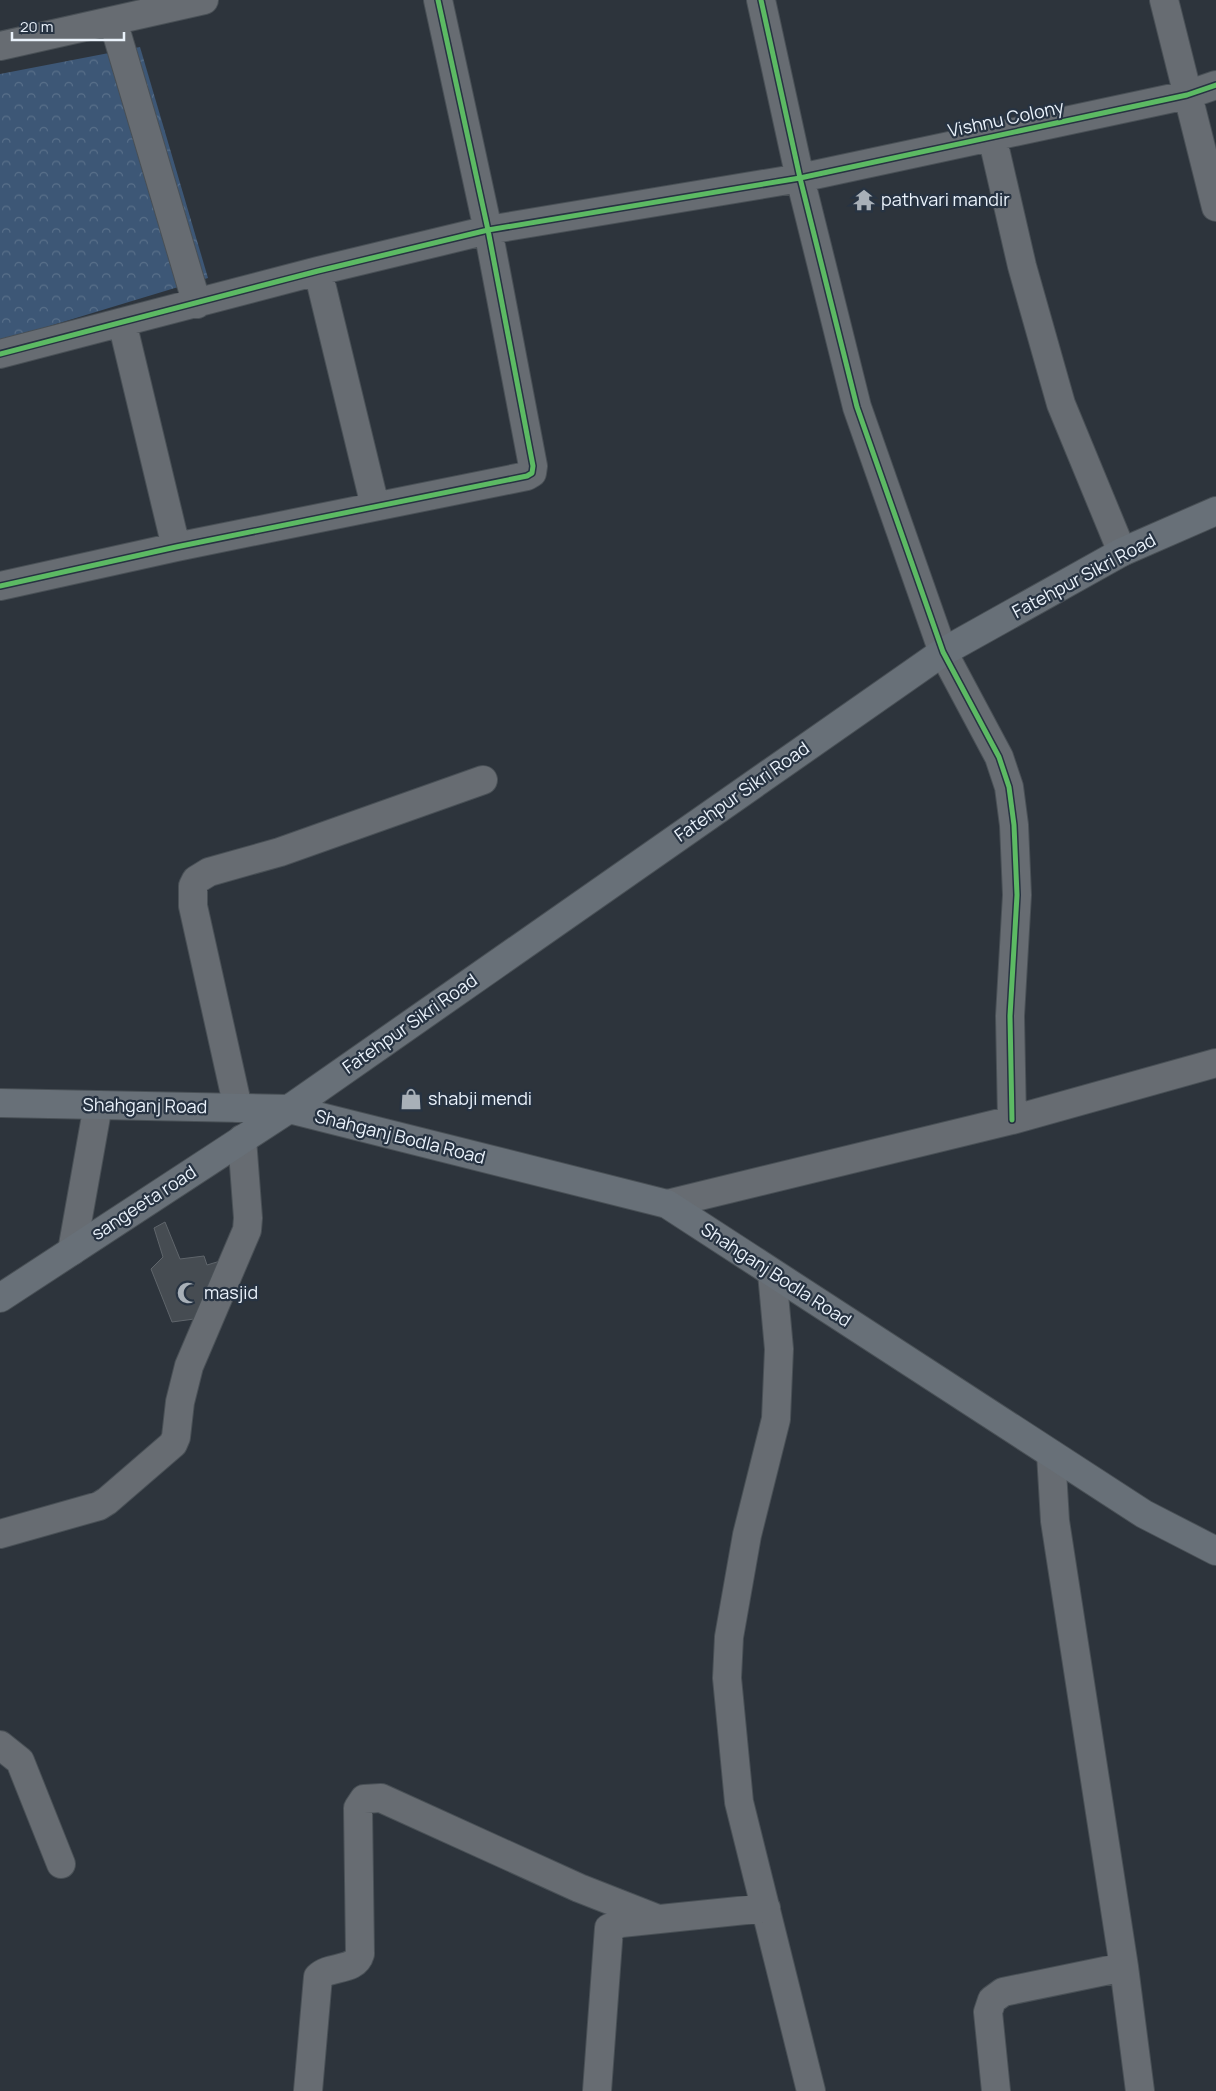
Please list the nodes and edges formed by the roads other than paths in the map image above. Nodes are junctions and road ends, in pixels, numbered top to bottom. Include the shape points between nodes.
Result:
1 (204, 0) edge
2 (438, 0) edge
3 (761, 0) edge
4 (1164, 0) edge
5 (112, 20) junction
6 (0, 46) edge
7 (1216, 84) edge
8 (1187, 95) junction
9 (992, 136) junction
10 (800, 178) junction
11 (1216, 207) edge
12 (488, 230) junction
13 (318, 271) junction
14 (197, 304) junction
15 (122, 322) junction
16 (0, 354) edge
17 (375, 506) junction
18 (1216, 511) edge
19 (176, 547) junction
20 (1122, 552) junction
21 (0, 586) edge
22 (943, 652) junction
23 (483, 780) dead end
24 (1216, 1064) edge
25 (0, 1103) edge
26 (98, 1105) junction
27 (238, 1108) junction
28 (289, 1109) junction
29 (1012, 1120) junction
30 (242, 1139) junction
31 (667, 1204) junction
32 (72, 1251) junction
33 (772, 1273) junction
34 (0, 1298) edge
35 (1051, 1454) junction
36 (0, 1534) edge
37 (1216, 1551) edge
38 (0, 1745) edge
39 (61, 1864) dead end
40 (766, 1908) junction
41 (658, 1919) junction
42 (1124, 1967) junction
43 (308, 2091) edge
44 (597, 2091) edge
45 (811, 2091) edge
46 (996, 2091) edge
47 (1140, 2091) edge

1 - 5 street
2 - 12 street
3 - 10 street
4 - 8 street
5 - 6 street
5 - 14 street
7 - 8 street, Vishnu Colony
8 - 9 street, Vishnu Colony
8 - 11 street
9 - 10 street, Vishnu Colony
9 - 20 street via 1022,266 1061,404
10 - 12 street, Vishnu Colony
10 - 22 street via 857,407
12 - 13 street, Vishnu Colony
12 - 17 street via 534,466 532,473
13 - 14 street, Vishnu Colony
13 - 17 street
14 - 15 street, Vishnu Colony
15 - 16 street, Vishnu Colony
15 - 19 street
17 - 19 street
18 - 20 main road, Fatehpur Sikri Road
19 - 21 street
20 - 22 main road, Fatehpur Sikri Road
22 - 28 main road, Fatehpur Sikri Road
22 - 29 street via 999,757 1009,787 1017,895 1010,1016
23 - 27 street via 280,852 210,872 196,880 193,906
24 - 29 street
25 - 26 main road, Shahganj Road
26 - 27 main road, Shahganj Road
26 - 32 street
27 - 28 main road, Shahganj Road
28 - 30 main road, sangeeta road
28 - 31 main road, Shahganj Bodla Road
29 - 31 street
30 - 32 main road, sangeeta road
30 - 36 street via 247,1230 189,1366 173,1444 98,1506
31 - 33 main road, Shahganj Bodla Road
32 - 34 main road, sangeeta road
33 - 35 main road, Shahganj Bodla Road
33 - 40 street via 779,1349 776,1419 747,1535 728,1637 727,1678 739,1802
35 - 37 main road, Shahganj Bodla Road via 1144,1514
35 - 42 street via 1055,1521
38 - 39 street via 20,1761
40 - 41 street
40 - 45 street
41 - 43 street via 579,1888 382,1798 364,1799 358,1808 360,1954 352,1965 325,1971 318,1977
41 - 44 street via 614,1925 607,1933
42 - 46 street via 1003,1992 992,2000 988,2012
42 - 47 street

